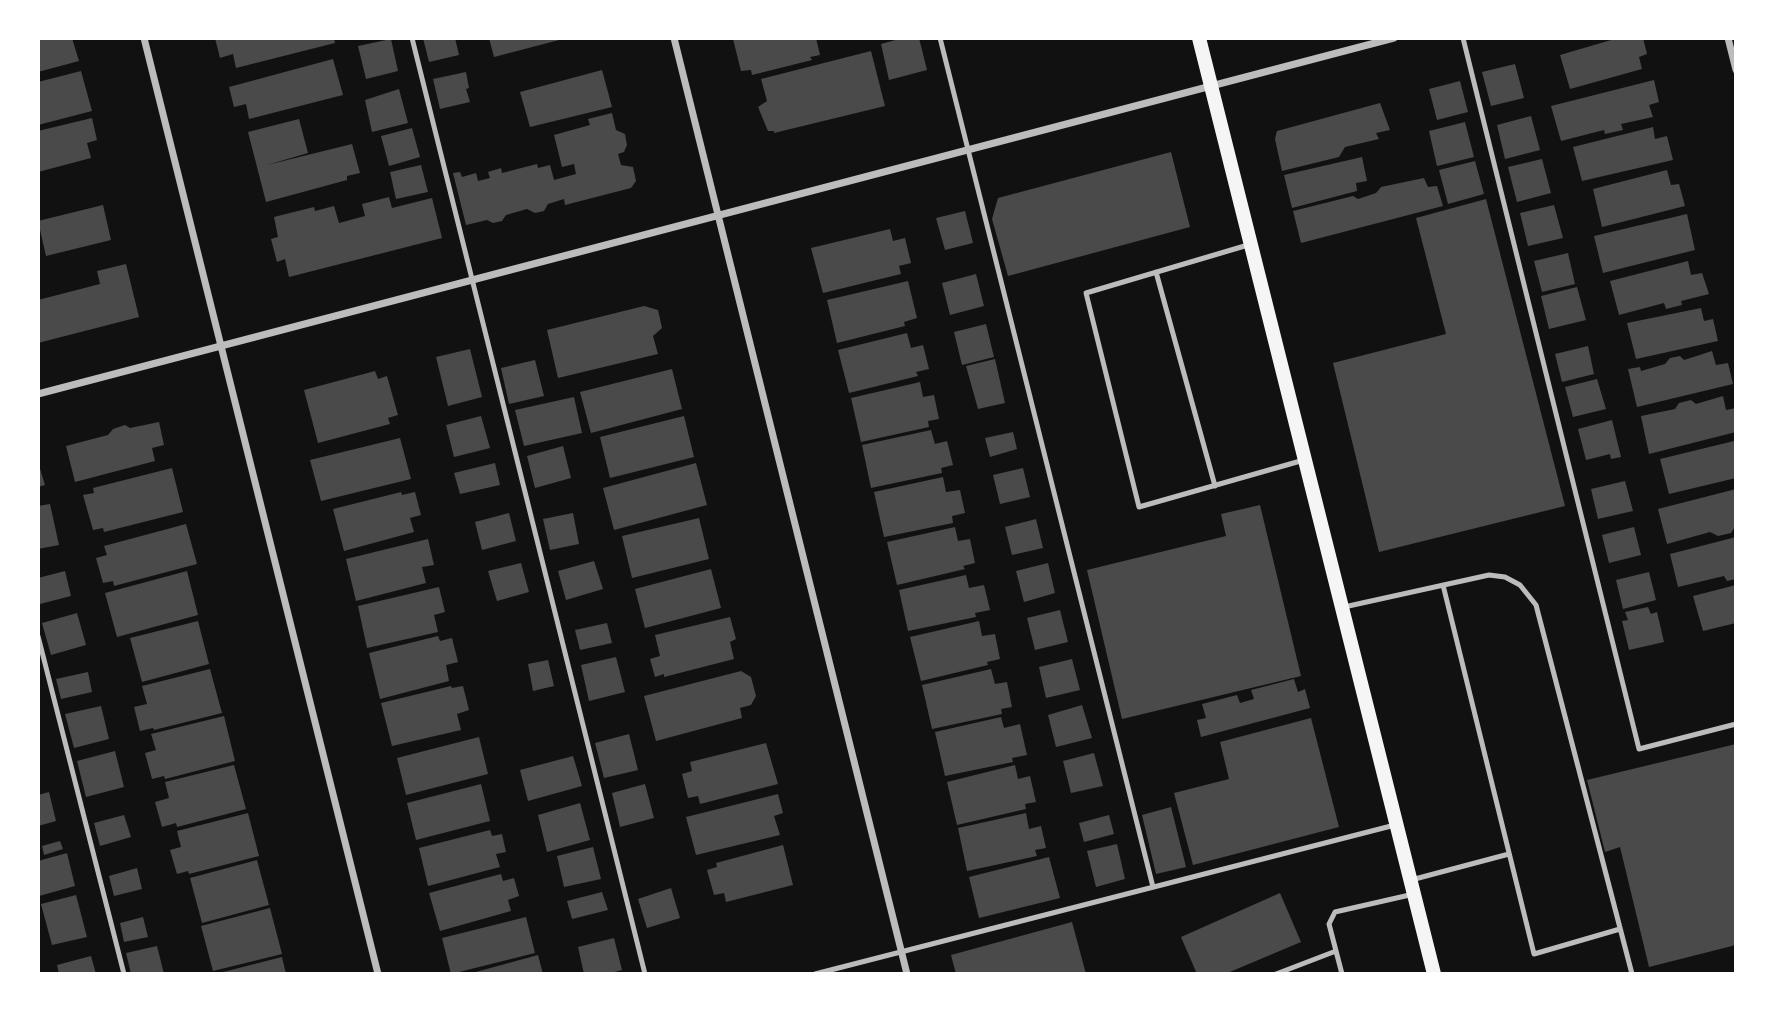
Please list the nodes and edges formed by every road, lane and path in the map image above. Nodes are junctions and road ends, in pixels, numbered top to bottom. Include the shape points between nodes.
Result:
1 (144, 38) edge
2 (411, 38) edge
3 (674, 38) edge
4 (940, 38) edge
5 (1199, 38) edge
6 (1394, 38) edge
7 (1463, 38) edge
8 (1728, 38) edge
9 (1735, 70) edge
10 (1211, 86) junction
11 (968, 149) junction
12 (718, 215) junction
13 (1251, 244) junction
14 (1156, 272) junction
15 (472, 279) junction
16 (221, 346) junction
17 (38, 394) edge
18 (1305, 460) junction
19 (1215, 485) junction
20 (1443, 585) junction
21 (1342, 607) junction
22 (38, 636) edge
23 (1735, 724) edge
24 (1397, 824) junction
25 (1509, 854) junction
26 (1153, 887) junction
27 (1412, 887) junction
28 (1620, 929) junction
29 (902, 951) junction
30 (1336, 951) junction
31 (124, 974) edge
32 (378, 974) edge
33 (645, 974) edge
34 (815, 974) edge
35 (907, 974) edge
36 (1276, 974) edge
37 (1342, 974) edge
38 (1434, 974) edge
39 (1632, 974) edge

1 - 16 street
2 - 15 lane
3 - 12 street
4 - 11 lane
5 - 10 main road
6 - 10 street
7 - 23 lane via 1640,749
8 - 9 street
10 - 11 street
10 - 13 main road
11 - 12 street
11 - 26 lane
12 - 15 street
12 - 29 street
13 - 14 lane
13 - 18 main road
14 - 19 lane
14 - 19 lane via 1086,293 1139,507
15 - 16 street
15 - 33 lane
16 - 17 street
16 - 32 street
18 - 19 lane
18 - 21 main road
20 - 21 lane
20 - 25 lane
20 - 28 lane via 1505,576 1536,604
21 - 24 main road
22 - 31 lane
24 - 26 lane
24 - 27 main road
25 - 27 lane
25 - 28 lane via 1534,954
26 - 29 lane
27 - 30 lane via 1335,912 1329,924
27 - 38 main road
28 - 39 lane
29 - 34 lane
29 - 35 street
30 - 36 lane
30 - 37 lane

